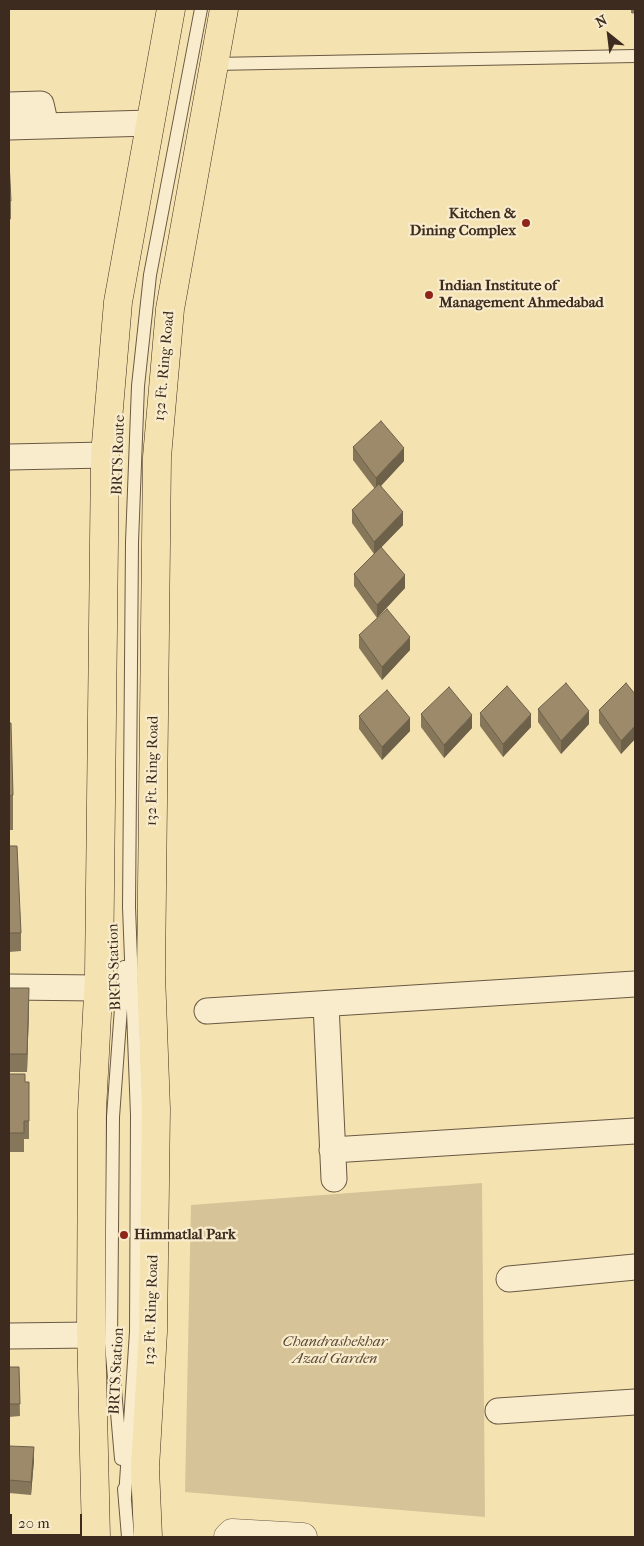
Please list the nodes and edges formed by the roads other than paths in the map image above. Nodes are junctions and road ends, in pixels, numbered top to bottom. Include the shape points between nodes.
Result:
1 (171, 9) edge
2 (201, 9) edge
3 (224, 9) edge
4 (635, 56) edge
5 (214, 64) junction
6 (9, 105) edge
7 (150, 123) junction
8 (46, 126) junction
9 (9, 127) edge
10 (105, 454) junction
11 (9, 457) edge
12 (129, 907) junction
13 (635, 984) edge
14 (9, 987) edge
15 (98, 988) junction
16 (326, 1004) junction
17 (207, 1011) dead end
18 (635, 1131) edge
19 (332, 1150) junction
20 (334, 1179) dead end
21 (635, 1267) edge
22 (509, 1279) dead end
23 (91, 1335) junction
24 (9, 1336) edge
25 (635, 1402) edge
26 (498, 1411) dead end
27 (125, 1496) junction
28 (96, 1537) edge
29 (128, 1537) edge
30 (148, 1537) edge
31 (228, 1537) edge
32 (303, 1537) edge

1 - 7 main road
2 - 12 lane, BRTS Route via 150,275 138,386 132,542
3 - 5 main road, 132 Ft. Ring Road
4 - 5 lane
5 - 30 main road, 132 Ft. Ring Road via 170,309 157,457 150,974 156,1109 153,1332 145,1468
6 - 8 street via 42,104
7 - 8 street
7 - 10 main road via 118,302
8 - 9 street
10 - 11 street
10 - 15 main road
12 - 27 lane, BRTS Station via 137,1115 136,1332
12 - 27 lane, BRTS Station via 113,1117 111,1343
13 - 16 street
14 - 15 street
15 - 23 main road via 92,1111
16 - 17 street
16 - 19 street
18 - 19 street
19 - 20 street
21 - 22 street
23 - 24 street
23 - 28 main road
25 - 26 street
27 - 29 lane
31 - 32 street via 232,1533

